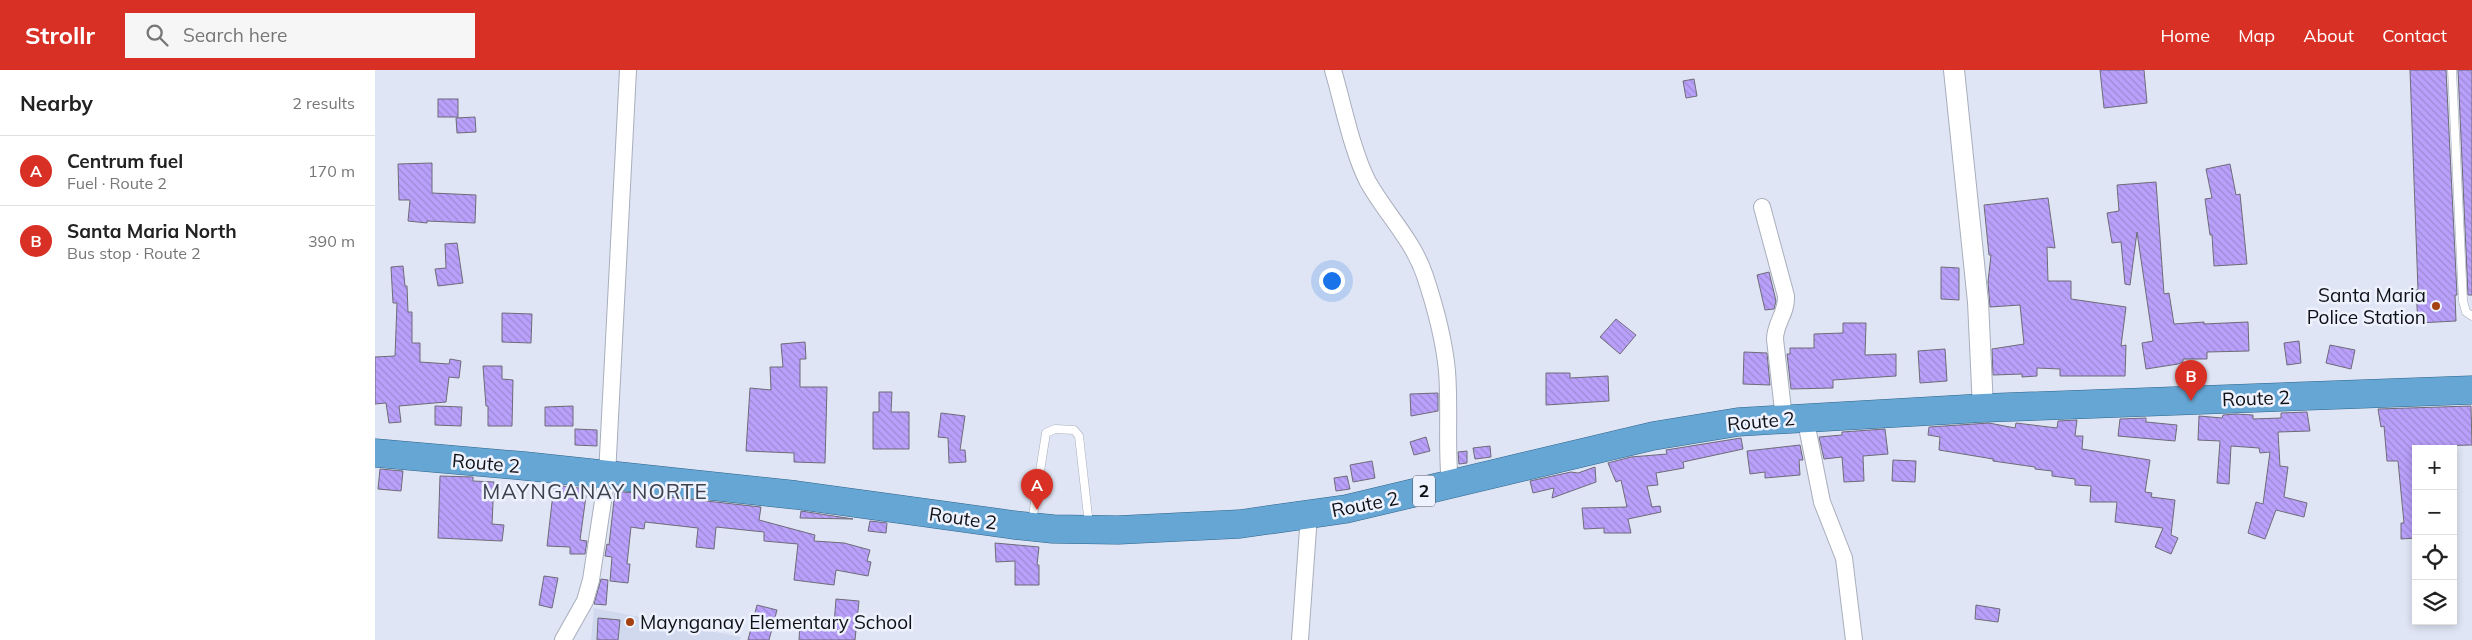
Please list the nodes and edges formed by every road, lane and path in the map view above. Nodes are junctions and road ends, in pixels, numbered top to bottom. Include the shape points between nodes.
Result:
1 (628, 70) edge
2 (1333, 70) edge
3 (1954, 70) edge
4 (2452, 70) edge
5 (1762, 207) dead end
6 (2472, 316) edge
7 (2472, 390) edge
8 (1983, 408) junction
9 (1795, 418) junction
10 (375, 453) edge
11 (607, 476) junction
12 (1450, 485) junction
13 (1309, 515) junction
14 (1031, 527) junction
15 (1089, 529) junction
16 (563, 640) edge
17 (1300, 640) edge
18 (1854, 640) edge

1 - 11 street
2 - 12 street via 1367,179 1411,244 1436,313 1447,369
3 - 8 street via 1978,302
4 - 6 lane via 2463,301 2466,312
5 - 9 street via 1786,296 1786,308 1776,328 1775,339
7 - 8 highway, Route 2 / 2
8 - 9 highway, Route 2 / 2
9 - 12 highway, Route 2 / 2 via 1738,422 1653,436
9 - 18 street via 1844,558
10 - 11 highway, Route 2 / 2
11 - 14 highway, Route 2 / 2 via 796,495
11 - 16 street via 591,580 585,601
12 - 13 highway, Route 2 / 2 via 1392,500
13 - 15 highway, Route 2 / 2 via 1240,524
13 - 17 street
14 - 15 highway, Route 2 / 2
14 - 15 lane via 1046,433 1055,429 1074,430 1079,436

